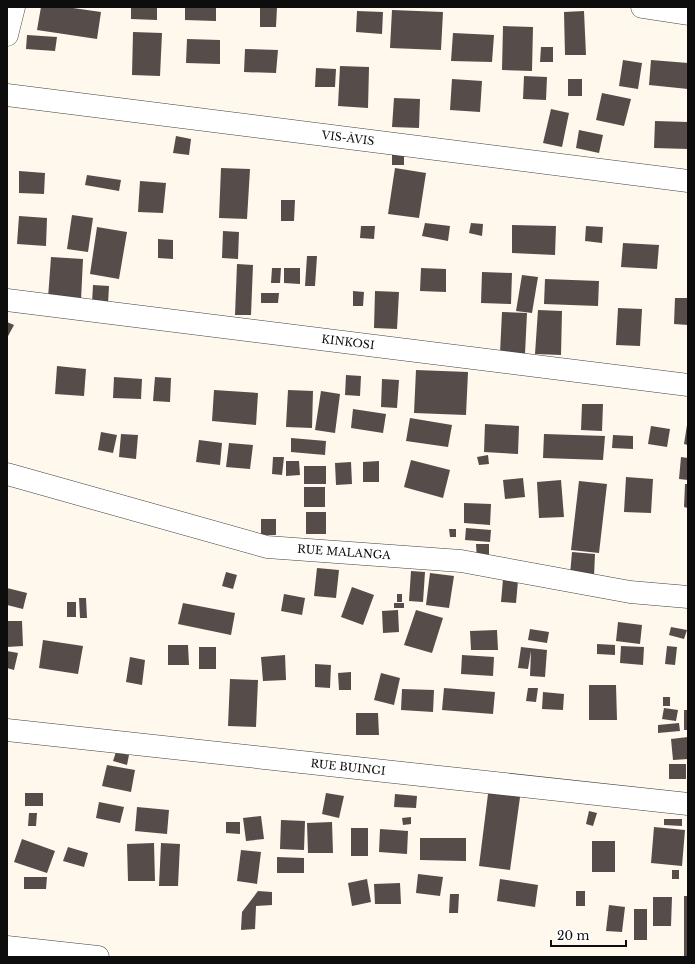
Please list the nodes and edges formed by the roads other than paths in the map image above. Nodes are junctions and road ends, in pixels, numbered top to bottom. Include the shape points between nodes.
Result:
1 (14, 7) edge
2 (642, 7) edge
3 (688, 14) edge
4 (7, 35) edge
5 (7, 95) edge
6 (688, 181) edge
7 (7, 300) edge
8 (688, 385) edge
9 (7, 474) edge
10 (688, 597) edge
11 (7, 730) edge
12 (688, 804) edge
13 (7, 947) edge
14 (98, 957) edge

1 - 4 street
2 - 3 street
5 - 6 street, VIS-ÀVIS
7 - 8 street, KINKOSI
9 - 10 street, RUE MALANGA via 267,547 461,561 630,592
11 - 12 street, RUE BUINGI
13 - 14 street

